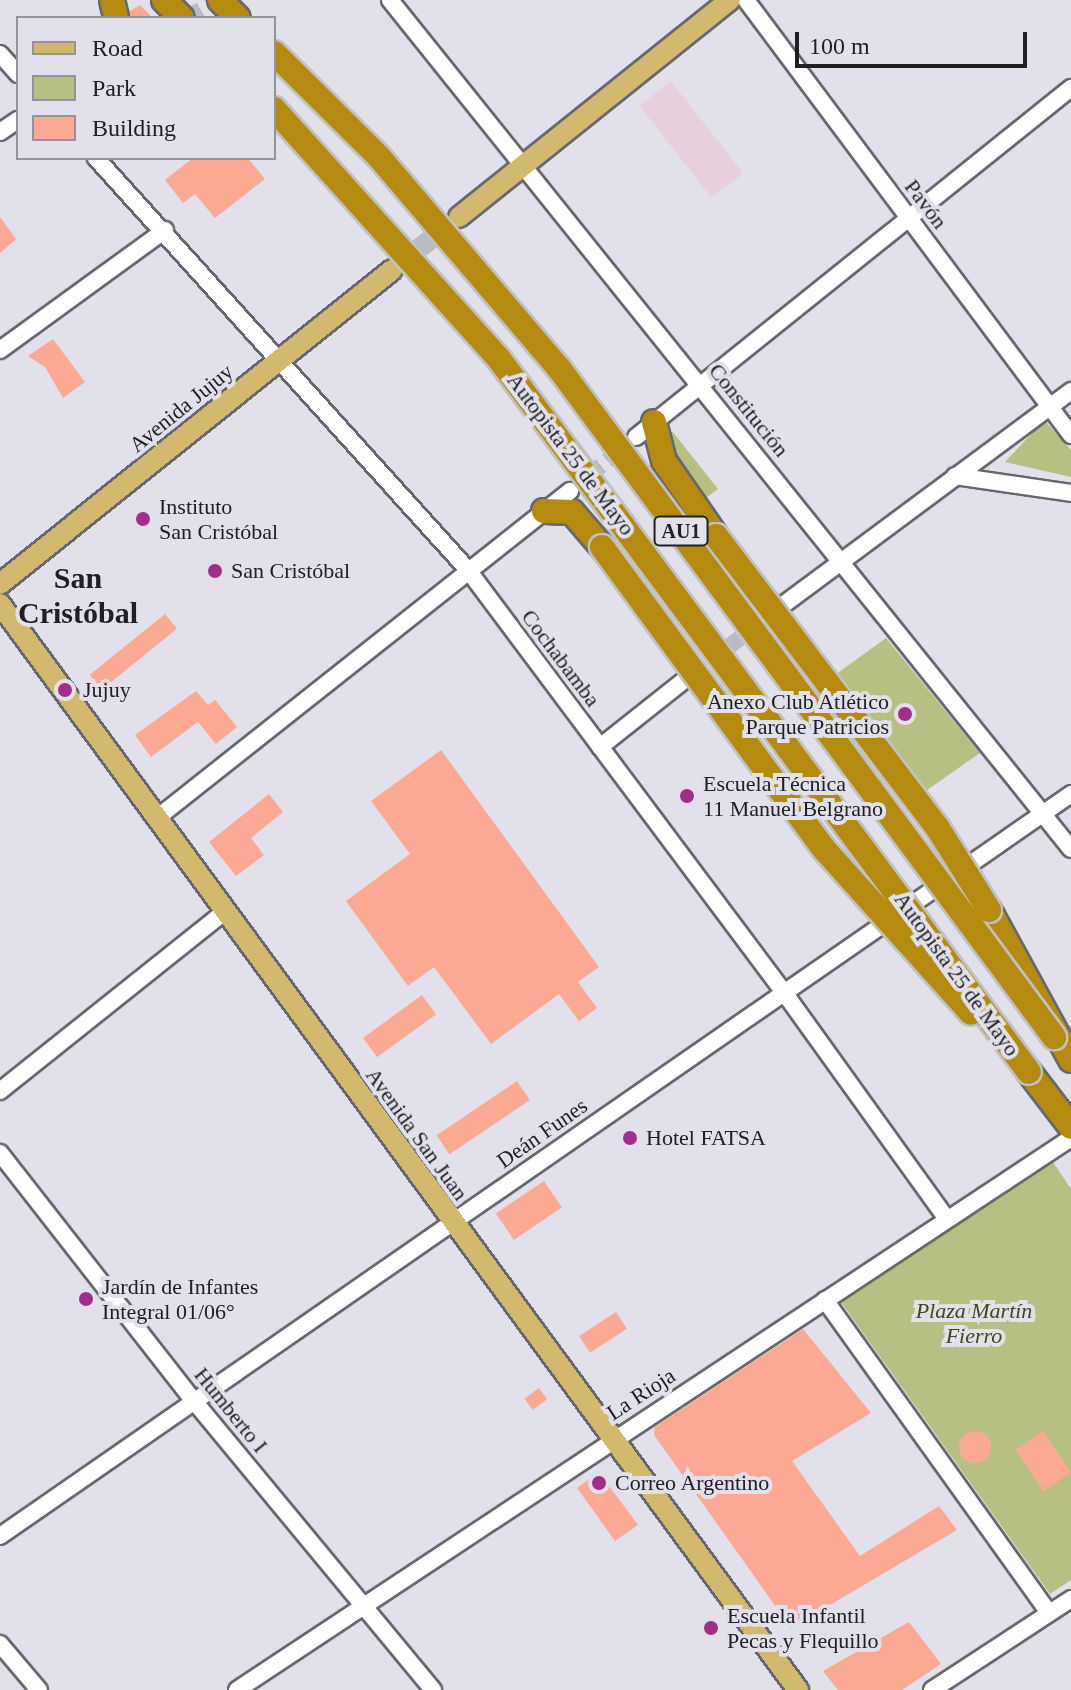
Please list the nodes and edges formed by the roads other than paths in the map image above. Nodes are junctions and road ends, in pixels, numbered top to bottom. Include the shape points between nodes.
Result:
1 (164, 0) edge
2 (220, 0) edge
3 (390, 0) edge
4 (730, 0) edge
5 (746, 0) edge
6 (180, 16) edge
7 (236, 16) edge
8 (0, 54) edge
9 (276, 55) edge
10 (16, 72) edge
11 (1071, 88) edge
12 (276, 111) edge
13 (98, 160) edge
14 (524, 164) junction
15 (908, 216) junction
16 (459, 217) tunnel mouth
17 (165, 230) junction
18 (392, 270) tunnel mouth
19 (0, 350) edge
20 (279, 359) junction
21 (700, 384) junction
22 (1071, 391) edge
23 (1050, 406) junction
24 (645, 430) joint
25 (1071, 435) edge
26 (955, 476) junction
27 (570, 491) tunnel mouth
28 (1071, 493) edge
29 (544, 511) junction
30 (841, 561) junction
31 (468, 570) junction
32 (0, 584) edge
33 (0, 604) edge
34 (783, 605) tunnel mouth
35 (687, 678) tunnel mouth
36 (600, 747) junction
37 (1071, 794) edge
38 (1043, 814) junction
39 (157, 818) junction
40 (1071, 849) edge
41 (224, 912) junction
42 (783, 991) junction
43 (1054, 1037) junction
44 (1071, 1060) edge
45 (1029, 1072) junction
46 (0, 1091) edge
47 (1071, 1127) edge
48 (1071, 1138) edge
49 (0, 1153) edge
50 (947, 1219) junction
51 (453, 1223) junction
52 (825, 1300) junction
53 (194, 1401) junction
54 (615, 1438) junction
55 (0, 1536) edge
56 (1071, 1599) edge
57 (365, 1605) junction
58 (1049, 1613) junction
59 (0, 1644) edge
60 (39, 1690) edge
61 (237, 1690) edge
62 (433, 1690) edge
63 (798, 1690) edge
64 (932, 1690) edge

1 - 6 highway
2 - 7 highway
3 - 14 street, Constitución
4 - 14 main road
5 - 15 street, Pavón
8 - 10 street
9 - 43 highway, Autopista 25 de Mayo / AU1, bridge via 379,157 558,367
11 - 15 street
12 - 45 highway, Autopista 25 de Mayo / AU1, bridge via 499,359
13 - 17 street, Cochabamba
14 - 16 main road
14 - 21 street, Constitución
15 - 21 street
15 - 23 street, Pavón
17 - 19 street
17 - 20 street, Cochabamba
18 - 20 main road, Avenida Jujuy
20 - 31 street, Cochabamba
20 - 32 main road, Avenida Jujuy
21 - 24 street
21 - 30 street, Constitución
22 - 23 street
23 - 25 street, Pavón
23 - 26 street
24 - 43 highway, bridge via 716,536 937,827 1004,934
26 - 28 street
26 - 30 street
27 - 29 street
29 - 31 street
29 - 45 highway, bridge via 572,512 834,861 923,965
30 - 34 street
30 - 38 street, Constitución
31 - 36 street, Cochabamba
31 - 39 street
33 - 39 main road, Avenida San Juan
35 - 36 street
36 - 42 street, Cochabamba
37 - 38 street, Deán Funes
38 - 40 street, Constitución
38 - 42 street, Deán Funes
39 - 41 main road, Avenida San Juan
41 - 46 street
41 - 51 main road, Avenida San Juan
42 - 50 street, Cochabamba
42 - 51 street, Deán Funes
43 - 44 highway, Autopista 25 de Mayo / AU1
45 - 47 highway, Autopista 25 de Mayo / AU1
48 - 50 street, La Rioja
49 - 53 street, Humberto I
50 - 52 street, La Rioja
51 - 53 street, Deán Funes
51 - 54 main road, Avenida San Juan
52 - 54 street, La Rioja
52 - 58 street
53 - 55 street, Deán Funes
53 - 57 street, Humberto I
54 - 57 street, La Rioja
54 - 63 main road, Avenida San Juan
56 - 58 street
57 - 61 street, La Rioja
57 - 62 street, Humberto I
58 - 64 street
59 - 60 street

